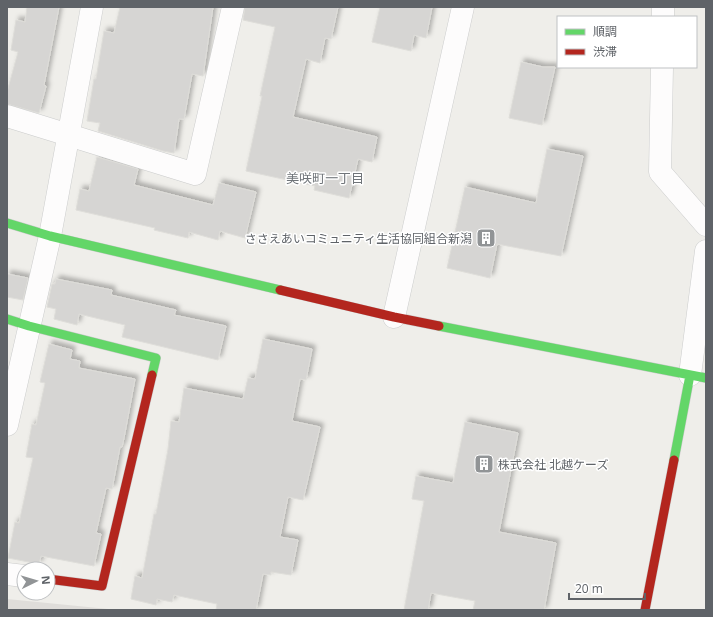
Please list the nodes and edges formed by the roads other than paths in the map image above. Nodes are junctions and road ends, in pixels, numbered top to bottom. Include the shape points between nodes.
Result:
1 (92, 7) edge
2 (233, 7) edge
3 (463, 7) edge
4 (662, 68) edge
5 (7, 116) edge
6 (69, 135) junction
7 (7, 223) edge
8 (706, 225) edge
9 (50, 236) junction
10 (706, 251) edge
11 (394, 317) junction
12 (7, 319) edge
13 (29, 326) junction
14 (698, 377) edge
15 (7, 425) edge
16 (56, 580) edge
17 (645, 610) edge

1 - 6 street
2 - 6 street via 195,174
3 - 11 street
4 - 8 street via 660,172
5 - 6 street
6 - 9 street
7 - 9 street
9 - 11 street
9 - 13 street
10 - 14 street
11 - 14 street
12 - 13 street
13 - 15 street
13 - 16 street via 156,358 102,586
14 - 17 street

